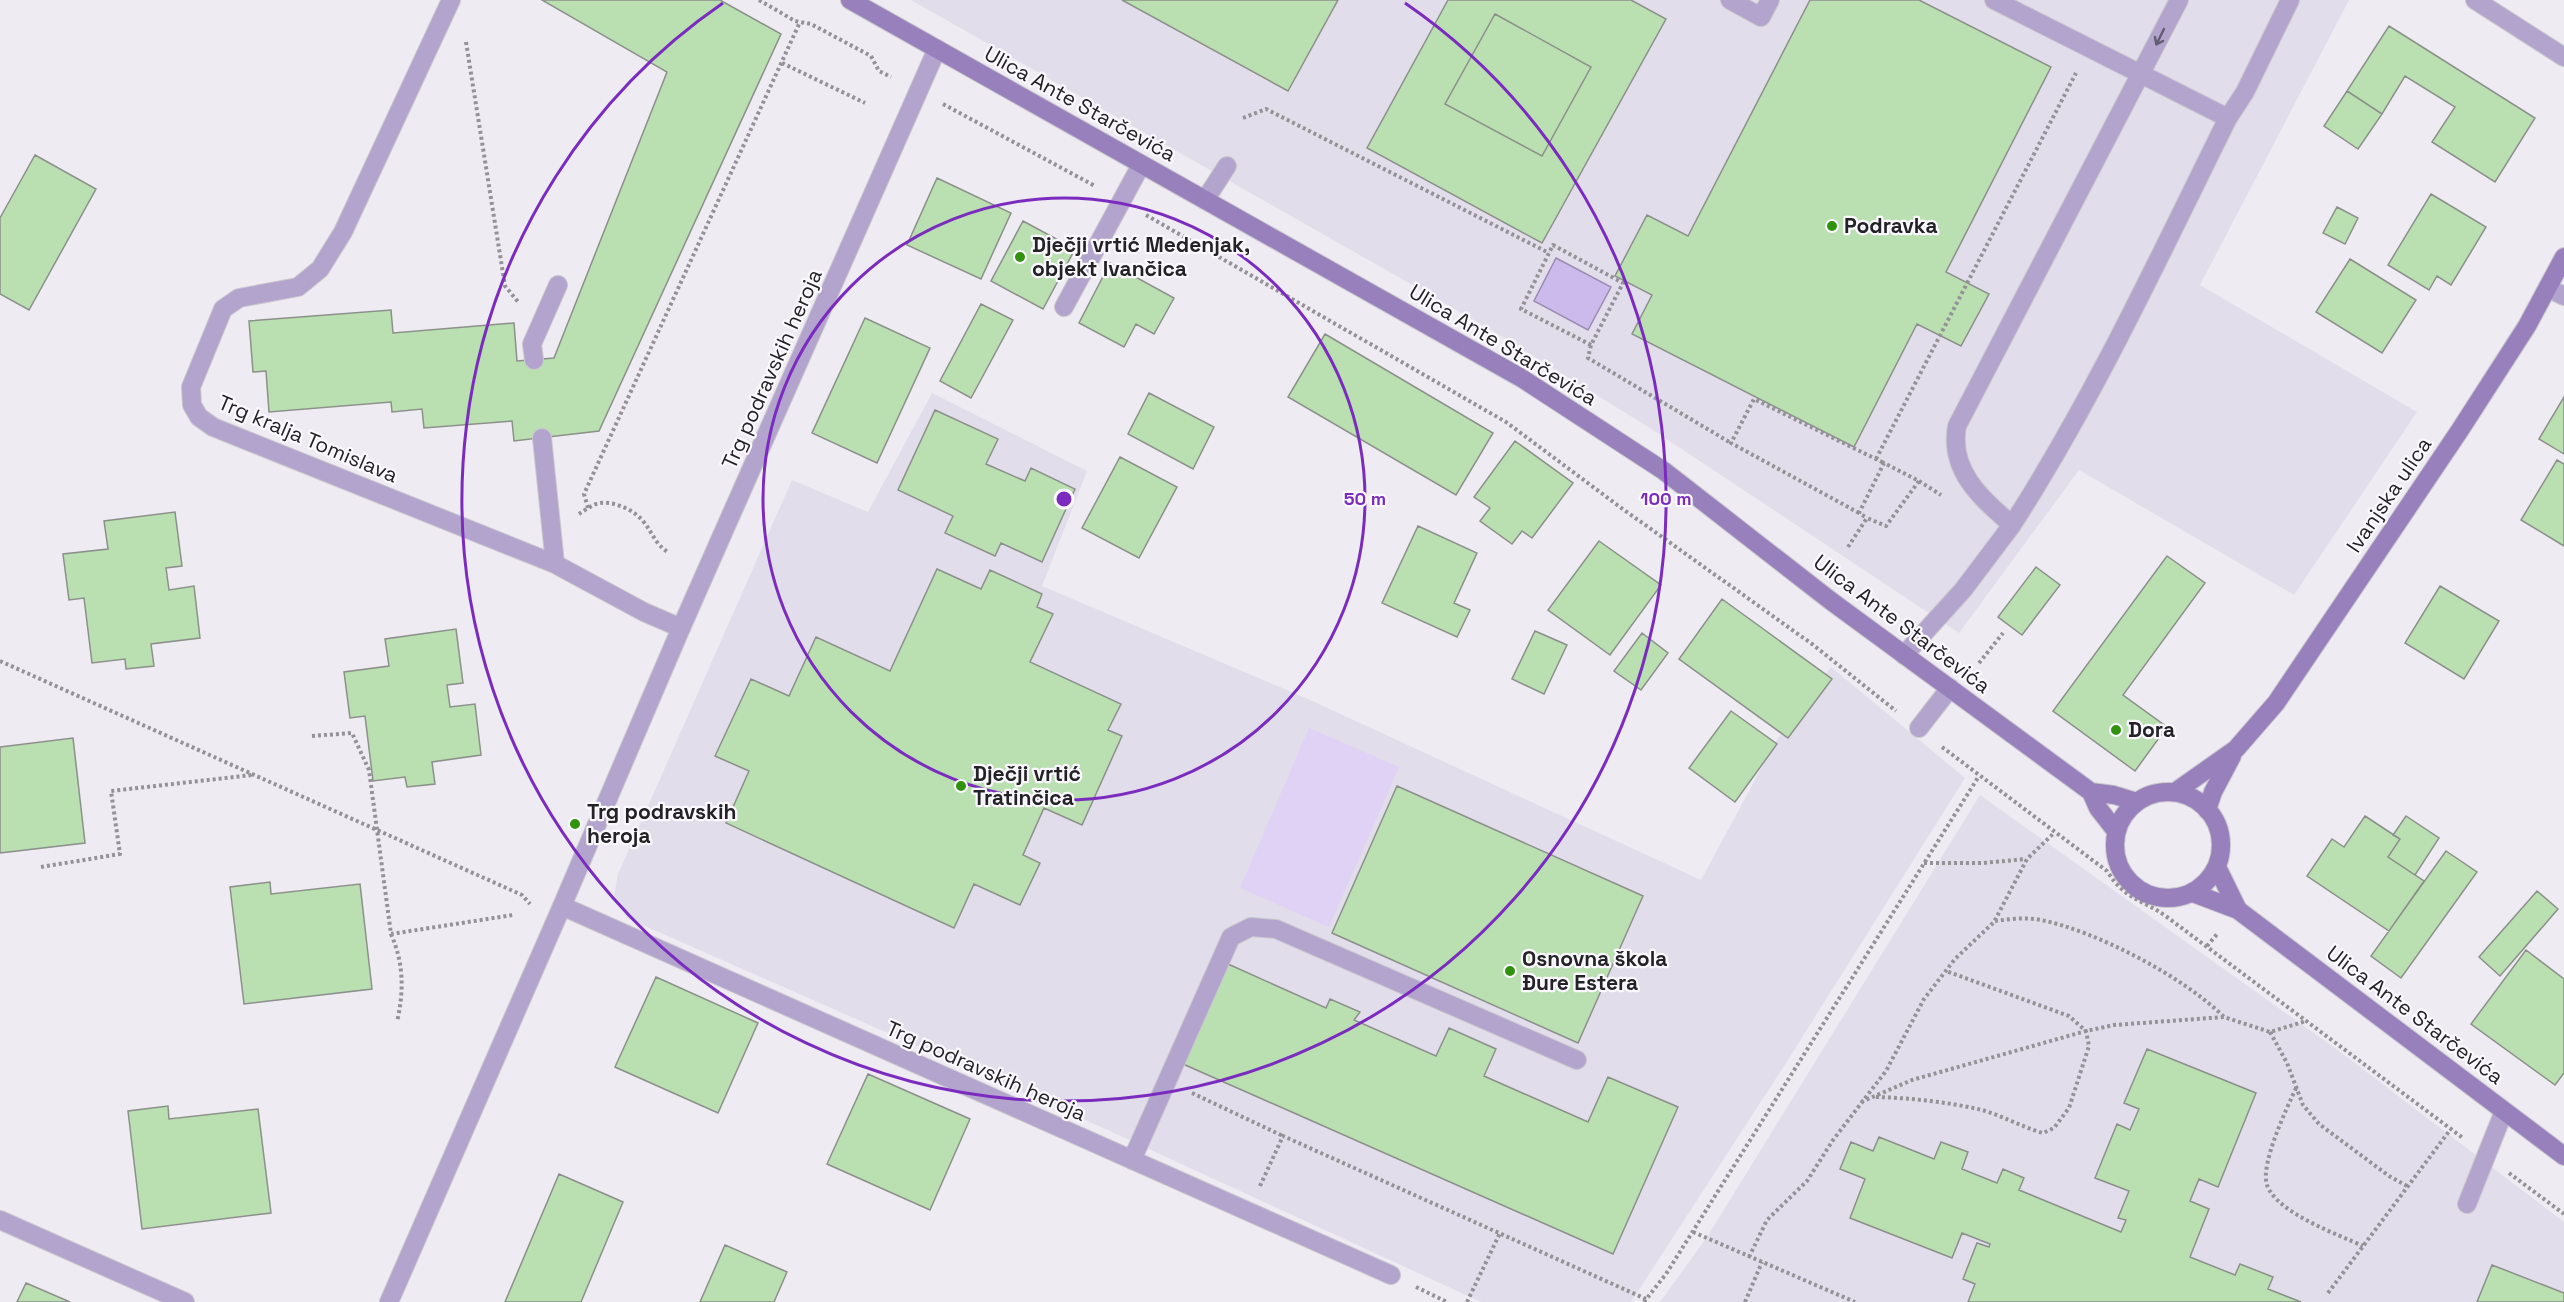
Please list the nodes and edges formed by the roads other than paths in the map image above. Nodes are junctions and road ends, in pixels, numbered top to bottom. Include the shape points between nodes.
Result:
1 (452, 0) edge
2 (850, 0) edge
3 (1730, 0) edge
4 (1770, 0) edge
5 (1994, 0) edge
6 (2179, 0) edge
7 (2290, 0) edge
8 (2475, 0) edge
9 (938, 49) junction
10 (2564, 57) edge
11 (2141, 74) junction
12 (2228, 118) junction
13 (1142, 165) junction
14 (1227, 166) dead end
15 (1205, 200) junction
16 (2564, 257) edge
17 (558, 285) dead end
18 (2548, 288) junction
19 (2564, 296) edge
20 (1064, 307) dead end
21 (534, 360) dead end
22 (542, 438) dead end
23 (2012, 525) junction
24 (555, 564) junction
25 (681, 628) junction
26 (1905, 655) junction
27 (1950, 688) junction
28 (1919, 728) dead end
29 (2236, 749) junction
30 (2091, 792) junction
31 (2175, 792) junction
32 (2137, 802) junction
33 (2207, 810) junction
34 (2116, 831) junction
35 (2217, 867) junction
36 (2193, 893) junction
37 (562, 906) junction
38 (2238, 910) junction
39 (1577, 1060) dead end
40 (2504, 1111) junction
41 (2564, 1156) edge
42 (1132, 1160) junction
43 (2467, 1204) dead end
44 (0, 1220) edge
45 (1391, 1275) dead end
46 (185, 1302) edge
47 (389, 1302) edge

1 - 24 street, Trg kralja Tomislava via 343,232 320,269 298,287 239,298 223,309 191,387 192,405 199,417 213,427
2 - 9 main road, Ulica Ante Starčevića
3 - 4 street via 1761,17
5 - 11 street
6 -> 11 street
7 - 12 street
8 - 10 street
9 - 13 main road, Ulica Ante Starčevića
9 - 25 street, Trg podravskih heroja
11 - 12 street
11 - 23 street via 1957,426 1954,440 1961,467 1981,498
12 - 23 street via 2126,323 2041,480
13 - 15 main road, Ulica Ante Starčevića
13 - 20 street
14 - 15 street
15 - 26 main road, Ulica Ante Starčevića via 1523,379 1664,471
16 - 18 main road, Ivanjska ulica
17 - 21 street via 532,344
18 - 19 street
18 - 29 main road, Ivanjska ulica via 2460,430 2296,674
22 - 24 street
23 - 26 street via 1963,591
24 - 25 street, Trg kralja Tomislava
25 - 37 street, Trg podravskih heroja
26 - 27 main road, Ulica Ante Starčevića
27 - 28 street
27 - 30 main road, Ulica Ante Starčevića
29 - 31 main road
29 - 33 main road
30 - 32 main road
30 - 34 main road
31 - 32 main road via 2160,792
31 - 33 main road via 2190,796
32 - 34 main road via 2122,817
33 - 35 main road via 2220,831
34 - 36 main road via 2114,849 2127,881 2158,898 2176,899
35 - 36 main road
35 - 38 main road
36 - 38 main road
37 - 42 street, Trg podravskih heroja
37 - 47 street, Trg podravskih heroja
38 - 40 main road, Ulica Ante Starčevića
39 - 42 street via 1276,929 1251,927 1231,937
40 - 41 main road, Ulica Ante Starčevića
40 - 43 street
42 - 45 street, Trg podravskih heroja
44 - 46 street

